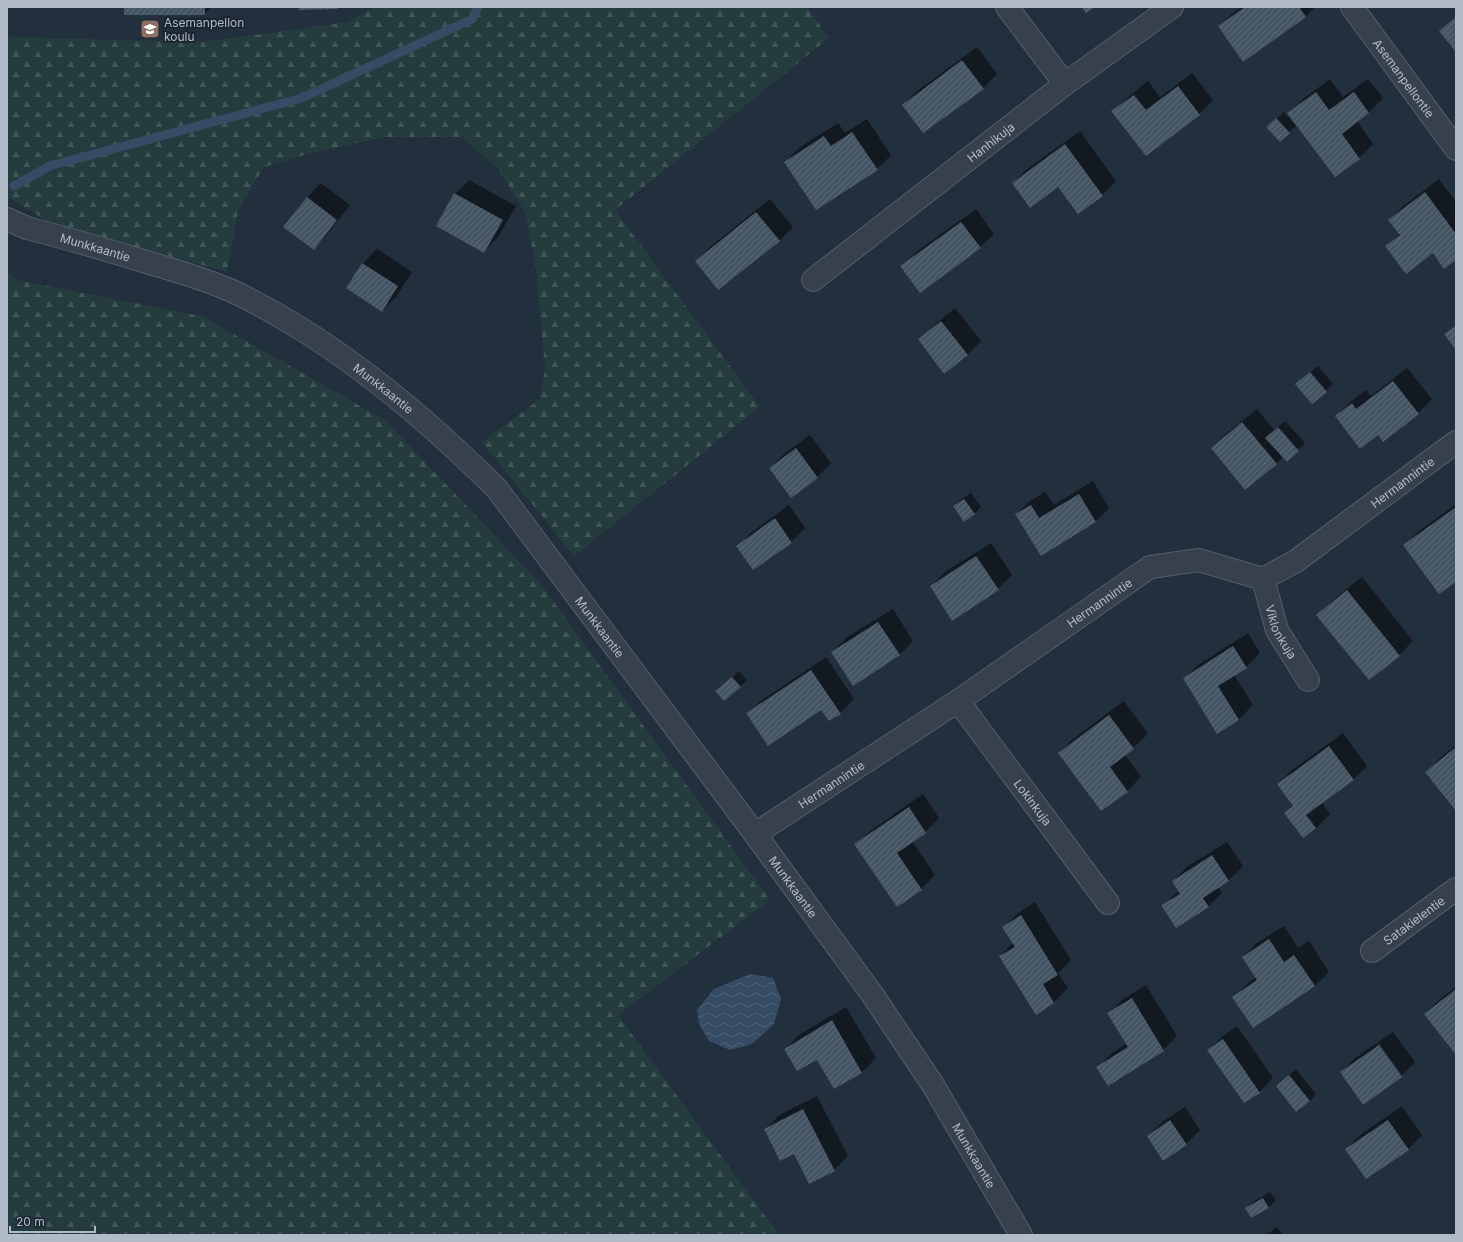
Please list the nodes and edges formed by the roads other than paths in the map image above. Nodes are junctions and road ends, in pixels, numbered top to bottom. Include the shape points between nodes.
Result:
1 (1007, 7) edge
2 (1172, 7) edge
3 (1352, 7) edge
4 (1065, 84) junction
5 (1454, 142) edge
6 (7, 219) edge
7 (813, 280) dead end
8 (1456, 442) edge
9 (1263, 579) junction
10 (1308, 680) dead end
11 (958, 701) junction
12 (755, 834) junction
13 (1456, 889) edge
14 (1108, 903) dead end
15 (1372, 951) dead end
16 (1021, 1235) edge

1 - 4 street
2 - 4 street, Hanhikuja
3 - 5 street, Asemanpellontie
4 - 7 street, Hanhikuja
6 - 12 street, Munkkaantie via 27,228 184,273 231,291 286,319 389,392 462,454 497,489
8 - 9 street, Hermannintie via 1296,560
9 - 10 street, Viklonkuja via 1277,630
9 - 11 street, Hermannintie via 1199,560 1150,567
11 - 12 street, Hermannintie
11 - 14 street, Lokinkuja
12 - 16 street, Munkkaantie via 872,994 928,1078
13 - 15 street, Satakielentie

